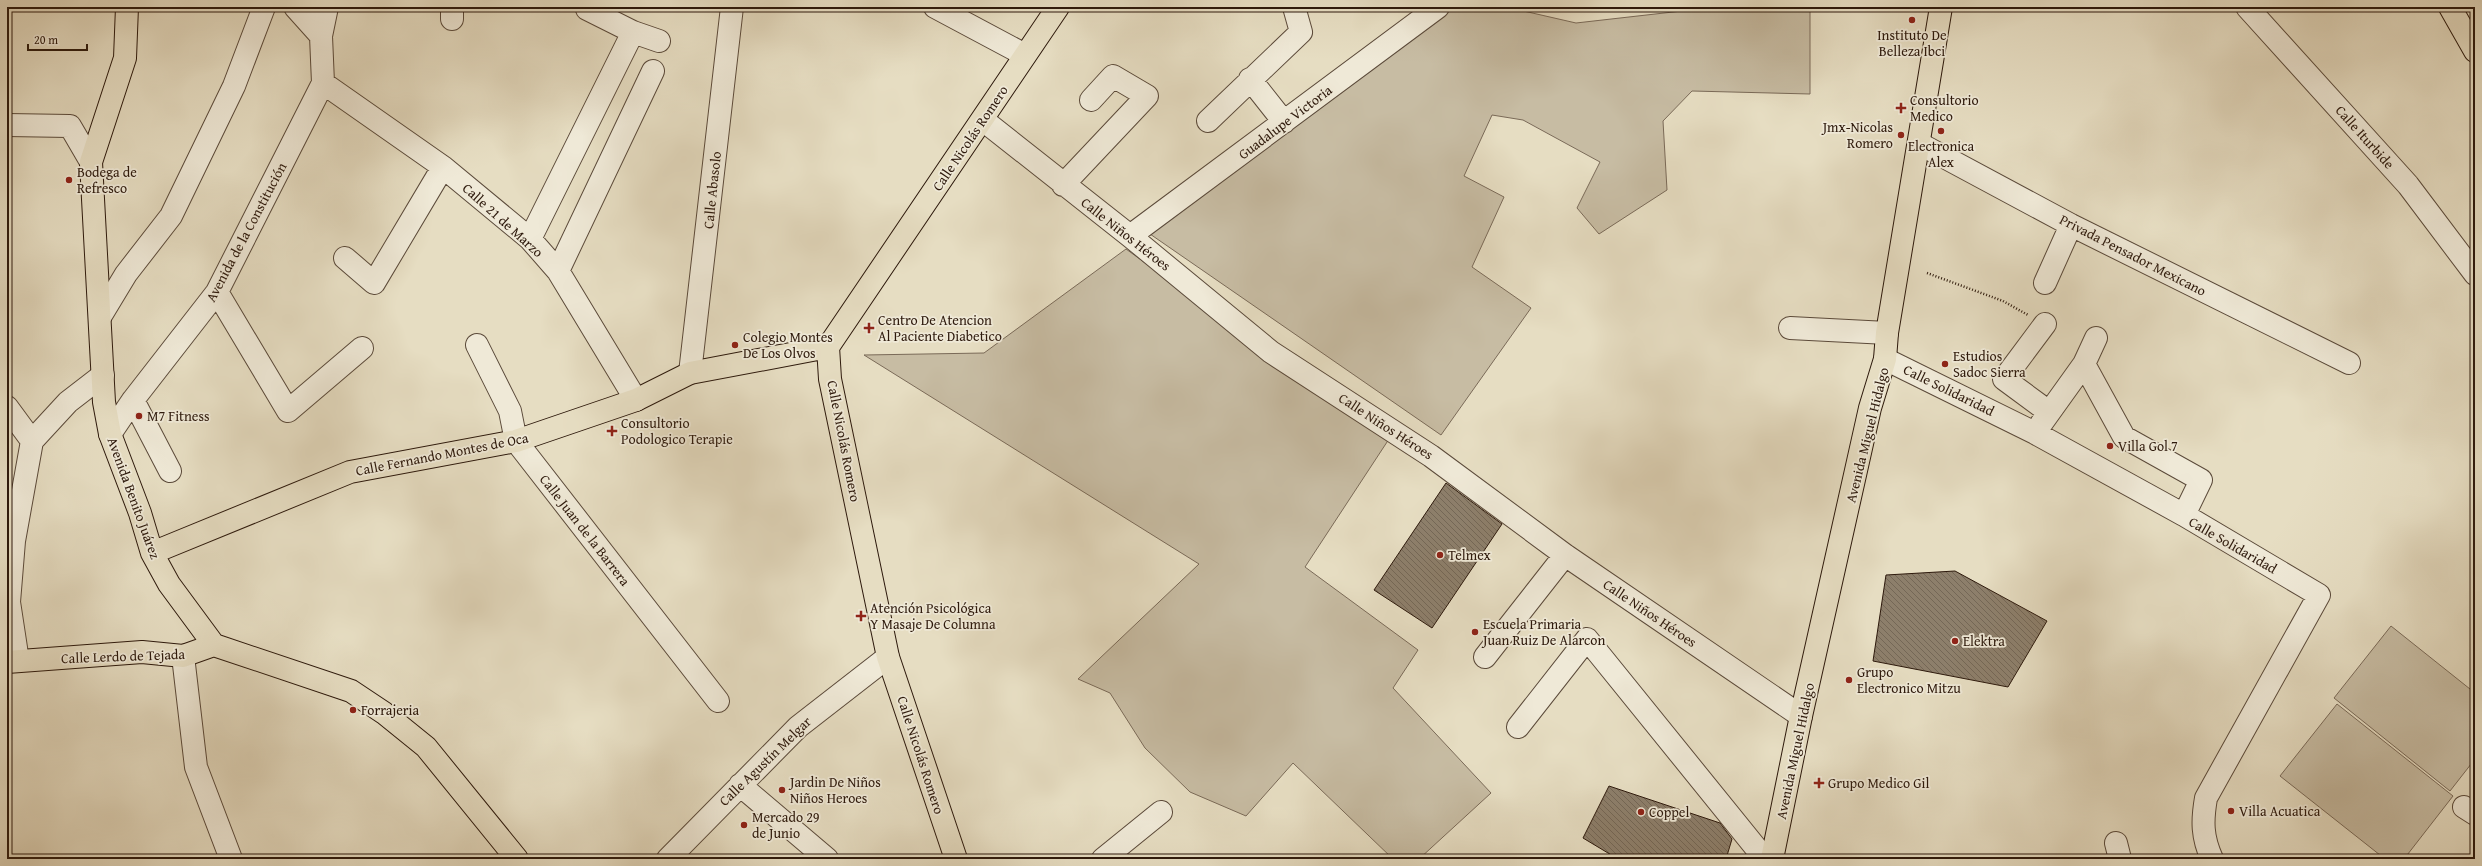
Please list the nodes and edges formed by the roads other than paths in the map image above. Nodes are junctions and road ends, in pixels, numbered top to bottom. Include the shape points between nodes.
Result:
1 (127, 7) edge
2 (264, 7) edge
3 (295, 7) edge
4 (327, 7) edge
5 (732, 7) edge
6 (1058, 7) edge
7 (1294, 7) edge
8 (1438, 7) edge
9 (1942, 7) edge
10 (2247, 7) edge
11 (2450, 7) edge
12 (587, 9) dead end
13 (942, 9) edge
14 (633, 32) junction
15 (321, 36) junction
16 (659, 41) dead end
17 (2475, 51) edge
18 (1025, 55) junction
19 (653, 71) dead end
20 (1250, 79) junction
21 (323, 83) junction
22 (1091, 100) dead end
23 (983, 120) junction
24 (1208, 122) dead end
25 (1284, 122) junction
26 (7, 125) edge
27 (1920, 144) junction
28 (91, 162) junction
29 (444, 167) junction
30 (1063, 184) junction
31 (2072, 225) junction
32 (1130, 236) junction
33 (530, 240) junction
34 (345, 258) dead end
35 (558, 271) junction
36 (2475, 274) edge
37 (2045, 283) dead end
38 (217, 292) junction
39 (100, 317) junction
40 (2045, 324) road end
41 (1790, 328) dead end
42 (1888, 333) junction
43 (2096, 338) dead end
44 (476, 345) dead end
45 (828, 347) junction
46 (362, 348) dead end
47 (1885, 359) junction
48 (2349, 363) dead end
49 (2084, 364) junction
50 (690, 373) junction
51 (103, 375) junction
52 (133, 400) junction
53 (636, 400) junction
54 (7, 407) edge
55 (2049, 412) junction
56 (2035, 433) junction
57 (110, 434) junction
58 (32, 441) junction
59 (516, 441) junction
60 (170, 470) dead end
61 (2184, 516) junction
62 (152, 553) junction
63 (1565, 555) junction
64 (8, 602) edge
65 (214, 645) junction
66 (183, 656) junction
67 (888, 657) junction
68 (1485, 657) dead end
69 (12, 662) edge
70 (718, 701) dead end
71 (1801, 716) junction
72 (1518, 727) dead end
73 (740, 785) junction
74 (1161, 812) dead end
75 (231, 859) edge
76 (517, 859) edge
77 (668, 859) edge
78 (827, 859) edge
79 (956, 859) edge
80 (1103, 859) edge
81 (1765, 859) edge
82 (1772, 859) edge
83 (2212, 859) edge

1 - 28 main road, Avenida Benito Juárez via 126,58
2 - 39 street via 234,86 172,216 126,274
3 - 15 street
4 - 15 street, Avenida de la Constitución
5 - 50 street, Calle Abasolo
6 - 18 main road, Calle Nicolás Romero
7 - 20 street via 1301,32
8 - 25 street, Guadalupe Victoria
9 - 27 main road, Avenida Miguel Hidalgo
10 - 36 street, Calle Iturbide via 2408,185
11 - 17 main road
12 - 14 street
13 - 18 street
14 - 16 street
14 - 33 street
15 - 21 street, Avenida de la Constitución
18 - 23 main road, Calle Nicolás Romero
19 - 35 street
20 - 24 street
20 - 25 street
21 - 29 street, Calle 21 de Marzo
21 - 38 street, Avenida de la Constitución
22 - 30 street via 1113,76 1147,96
23 - 30 street, Calle Niños Héroes
23 - 45 main road, Calle Nicolás Romero
25 - 32 street, Guadalupe Victoria
26 - 28 street via 70,126
27 - 31 street, Privada Pensador Mexicano
27 - 42 main road, Avenida Miguel Hidalgo
28 - 39 main road, Avenida Benito Juárez
29 - 33 street, Calle 21 de Marzo
29 - 34 street via 374,283
30 - 32 street, Calle Niños Héroes
31 - 37 street
31 - 48 street, Privada Pensador Mexicano
32 - 63 street, Calle Niños Héroes via 1271,352 1431,456
33 - 35 street, Calle 21 de Marzo
35 - 53 street, Calle 21 de Marzo
38 - 46 street via 288,411
38 - 52 street, Avenida de la Constitución
39 - 51 main road, Avenida Benito Juárez
40 - 55 street via 2004,379
41 - 42 street
42 - 47 main road, Avenida Miguel Hidalgo
43 - 49 street
44 - 59 street, Calle Juan de la Barrera via 510,412
45 - 50 main road, Calle Fernando Montes de Oca
45 - 67 main road, Calle Nicolás Romero via 830,379
47 - 56 street, Calle Solidaridad
47 - 71 main road, Avenida Miguel Hidalgo via 1870,408
49 - 55 street
49 - 61 street via 2124,437 2201,480
50 - 53 main road, Calle Fernando Montes de Oca
51 - 57 main road, Avenida Benito Juárez via 104,402
51 - 58 street via 68,402
52 - 57 street, Avenida de la Constitución
52 - 60 street
53 - 59 main road, Calle Fernando Montes de Oca
54 - 58 street
55 - 56 street
56 - 61 street, Calle Solidaridad
57 - 62 main road, Avenida Benito Juárez
58 - 64 street via 14,541
59 - 62 main road, Calle Fernando Montes de Oca via 350,472
59 - 70 street, Calle Juan de la Barrera
61 - 83 street, Calle Solidaridad via 2319,595 2206,798 2202,824 2205,842
62 - 65 main road, Avenida Benito Juárez via 169,584
63 - 68 street
63 - 71 street, Calle Niños Héroes
64 - 69 street
65 - 66 main road, Calle Lerdo de Tejada
65 - 76 main road via 351,691 384,713 426,747
66 - 69 main road, Calle Lerdo de Tejada via 142,652
66 - 75 street via 196,767
67 - 73 street, Calle Agustín Melgar via 798,727
67 - 79 main road, Calle Nicolás Romero
71 - 82 main road, Avenida Miguel Hidalgo
72 - 81 street via 1587,639
73 - 77 street, Calle Agustín Melgar
73 - 78 street
74 - 80 street

